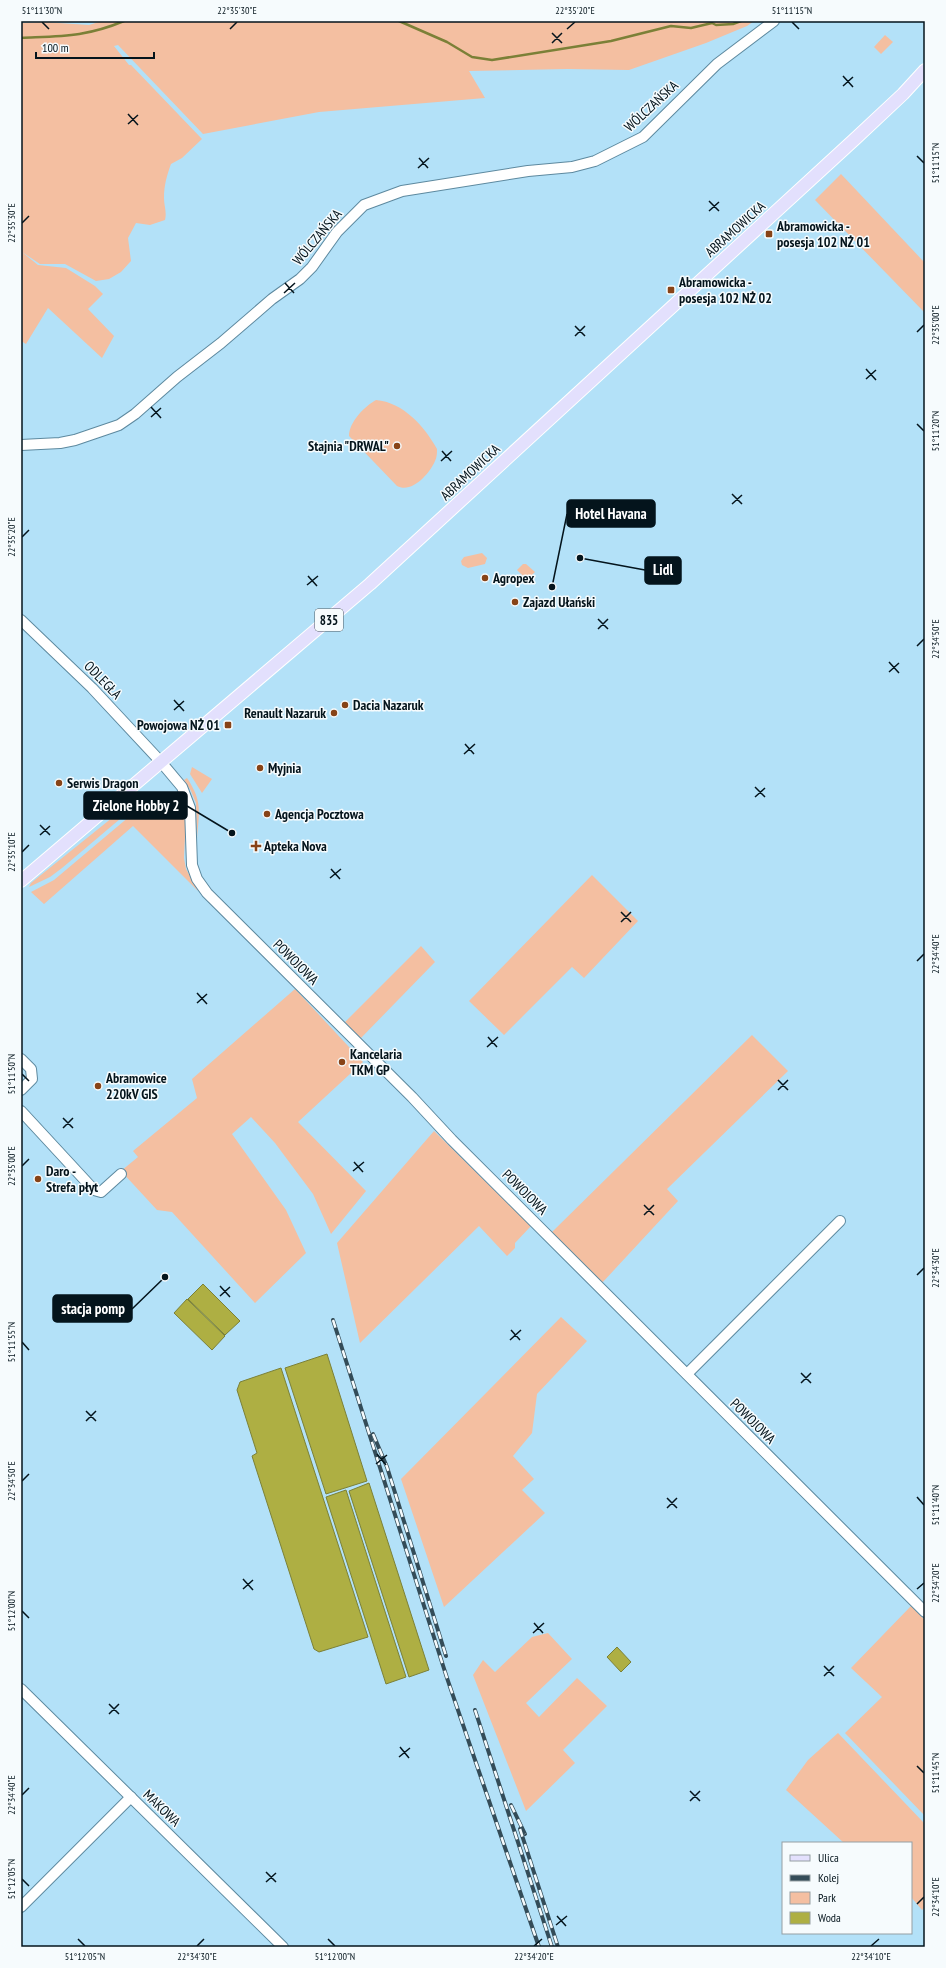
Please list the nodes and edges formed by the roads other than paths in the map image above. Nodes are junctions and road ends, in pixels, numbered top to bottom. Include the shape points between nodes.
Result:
1 (774, 21) edge
2 (925, 70) edge
3 (21, 445) edge
4 (21, 620) edge
5 (161, 762) junction
6 (21, 881) edge
7 (21, 1059) edge
8 (21, 1090) edge
9 (21, 1111) edge
10 (121, 1174) dead end
11 (840, 1221) dead end
12 (687, 1374) junction
13 (925, 1612) edge
14 (21, 1689) edge
15 (131, 1797) junction
16 (21, 1907) edge
17 (283, 1947) edge

1 - 3 street, WÓLCZAŃSKA via 717,64 643,137 596,161 572,167 528,171 402,191 364,205 337,232 312,267 300,279 272,299 135,414 119,425 75,440
2 - 5 main road, ABRAMOWICKA / 835 via 856,138 370,584
4 - 5 street, ODLEGŁA via 92,688
5 - 6 main road, ABRAMOWICKA / 835
5 - 12 street, POWOJOWA via 182,787 188,801 192,865 197,879 207,893
7 - 8 street via 31,1069 32,1079
9 - 10 street via 94,1190 101,1192
11 - 12 street
12 - 13 street, POWOJOWA
14 - 15 street, MAKOWA
15 - 16 street
15 - 17 street, MAKOWA

